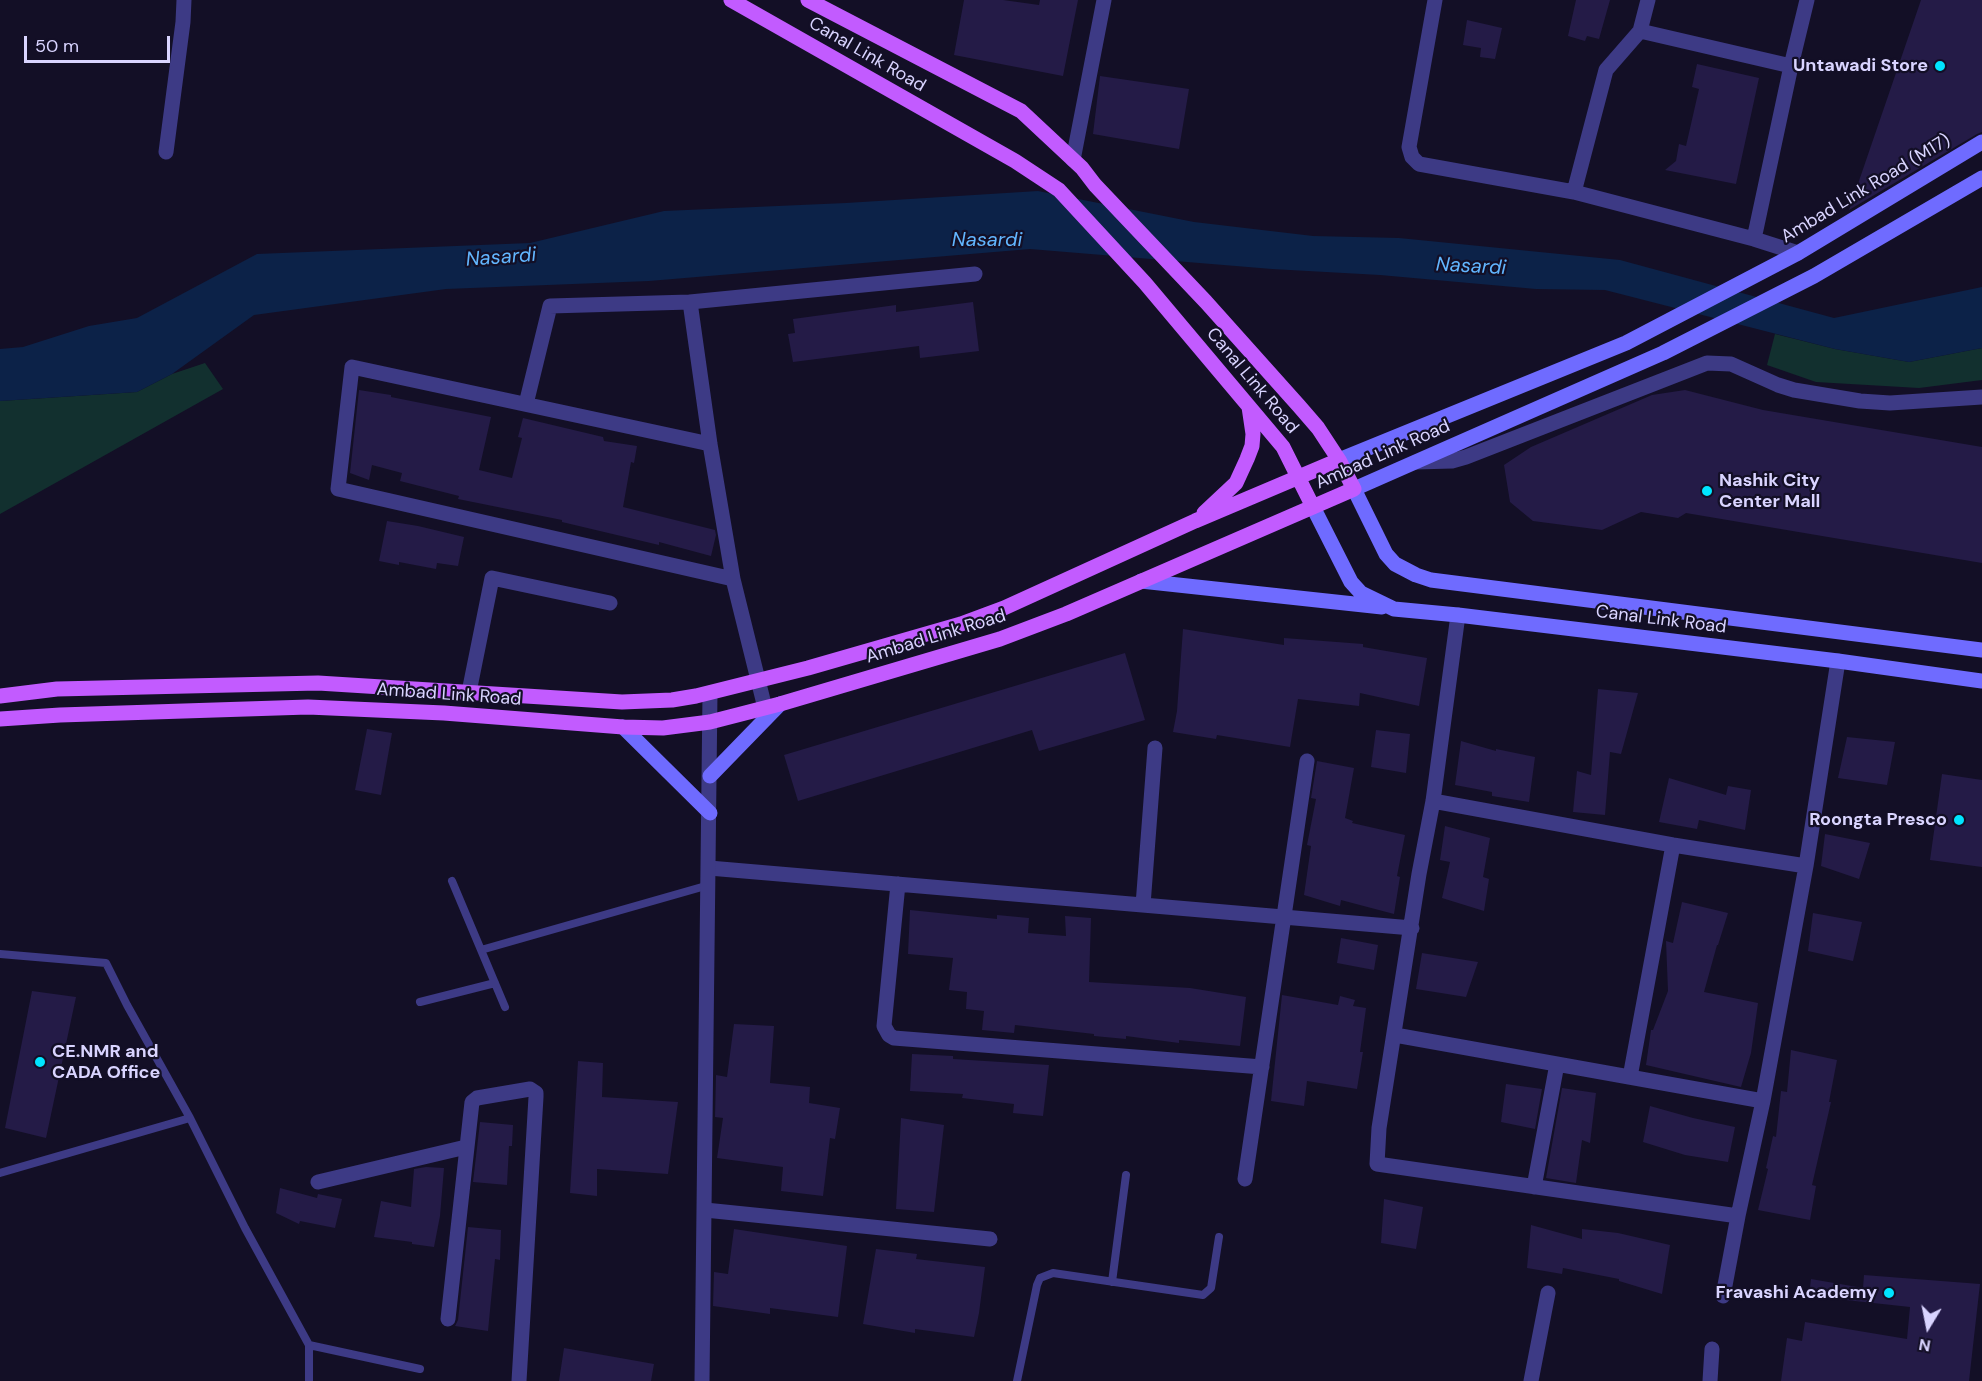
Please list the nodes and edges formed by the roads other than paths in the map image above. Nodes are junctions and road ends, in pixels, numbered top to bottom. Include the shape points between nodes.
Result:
1 (184, 0) edge
2 (731, 0) edge
3 (808, 0) edge
4 (1104, 0) edge
5 (1435, 0) edge
6 (1647, 0) edge
7 (1807, 0) edge
8 (1640, 31) junction
9 (1791, 66) junction
10 (1982, 142) edge
11 (166, 152) dead end
12 (1073, 160) junction
13 (1982, 178) edge
14 (1574, 192) junction
15 (1754, 239) junction
16 (1798, 253) junction
17 (1769, 269) joint
18 (975, 274) dead end
19 (690, 302) junction
20 (1982, 397) edge
21 (526, 404) junction
22 (1250, 407) junction
23 (1484, 432) junction
24 (710, 444) junction
25 (1492, 447) junction
26 (1339, 460) junction
27 (1414, 463) junction
28 (1298, 477) junction
29 (1354, 489) junction
30 (1313, 507) junction
31 (1195, 521) junction
32 (733, 579) junction
33 (1140, 581) junction
34 (610, 603) dead end
35 (1394, 609) junction
36 (1458, 615) junction
37 (1982, 650) edge
38 (1838, 661) junction
39 (758, 681) junction
40 (1982, 681) edge
41 (469, 692) junction
42 (710, 693) junction
43 (0, 696) edge
44 (772, 706) junction
45 (0, 719) edge
46 (710, 722) junction
47 (623, 727) junction
48 (1155, 748) dead end
49 (1307, 761) dead end
50 (710, 776) junction
51 (1433, 801) junction
52 (710, 813) junction
53 (1673, 845) junction
54 (1806, 866) junction
55 (710, 868) junction
56 (452, 881) dead end
57 (898, 884) junction
58 (709, 885) junction
59 (1143, 905) junction
60 (1284, 917) junction
61 (1412, 927) junction
62 (481, 950) junction
63 (0, 954) edge
64 (495, 983) junction
65 (420, 1002) dead end
66 (505, 1007) dead end
67 (1395, 1035) junction
68 (1557, 1064) junction
69 (1262, 1068) junction
70 (1630, 1077) junction
71 (1763, 1101) junction
72 (190, 1118) junction
73 (466, 1147) junction
74 (0, 1173) edge
75 (1126, 1175) dead end
76 (1245, 1179) dead end
77 (318, 1182) dead end
78 (1534, 1186) junction
79 (705, 1210) junction
80 (1738, 1216) junction
81 (1219, 1237) dead end
82 (990, 1239) dead end
83 (1112, 1282) junction
84 (1548, 1293) dead end
85 (1723, 1296) dead end
86 (448, 1319) dead end
87 (309, 1345) junction
88 (1712, 1349) dead end
89 (420, 1370) dead end
90 (309, 1381) edge
91 (519, 1381) edge
92 (702, 1381) edge
93 (1017, 1381) edge
94 (1531, 1381) edge
95 (1710, 1381) edge

1 - 11 street
2 - 22 main road, Canal Link Road via 1015,161 1059,190 1145,283
3 - 12 main road, Canal Link Road via 1021,111
4 - 12 street
5 - 14 street via 1409,147 1412,157 1419,164
6 - 8 street
7 - 9 street
8 - 9 street
8 - 14 street via 1606,70
9 - 15 street
10 - 16 main road, Ambad Link Road (M17)
12 - 26 main road, Canal Link Road via 1299,406
13 - 23 main road, Ambad Link Road via 1814,276 1663,353
14 - 15 street
15 - 16 street
16 - 17 main road, Ambad Link Road (M17)
17 - 26 main road, Ambad Link Road via 1626,343
18 - 19 street
19 - 21 street via 550,306
19 - 24 street
20 - 25 street via 1890,403 1829,397 1794,390 1731,364 1715,362
21 - 24 street
21 - 32 street via 352,366 338,489
22 - 28 main road, Canal Link Road via 1283,447
22 - 31 main road via 1252,446 1242,472 1227,493
23 - 25 street
23 - 27 main road, Ambad Link Road
24 - 32 street
25 - 27 street via 1466,458
26 - 28 main road, Ambad Link Road
26 - 29 main road, Canal Link Road
27 - 29 main road, Ambad Link Road
28 - 30 main road, Canal Link Road
28 - 31 main road, Ambad Link Road
29 - 30 main road, Ambad Link Road
29 - 37 main road, Canal Link Road via 1386,554 1406,571 1431,580
30 - 33 main road, Ambad Link Road
30 - 35 main road, Canal Link Road via 1351,582 1361,593
31 - 39 main road, Ambad Link Road via 1004,609
32 - 39 street
33 - 35 main road
33 - 44 main road, Ambad Link Road via 1000,639
34 - 41 street via 492,578
35 - 36 main road, Canal Link Road
36 - 38 main road, Canal Link Road
36 - 51 street
38 - 40 main road, Canal Link Road
38 - 54 street
39 - 42 main road, Ambad Link Road
39 - 44 street
41 - 42 main road, Ambad Link Road via 622,702 672,700
41 - 43 main road, Ambad Link Road via 318,683 57,689
42 - 46 street
44 - 46 main road, Ambad Link Road
44 - 50 main road
45 - 47 main road, Ambad Link Road via 308,707
46 - 47 main road, Ambad Link Road via 663,728
46 - 50 street
47 - 52 main road
48 - 59 street
49 - 60 street
50 - 52 street
51 - 53 street
51 - 61 street
52 - 55 street
53 - 54 street
53 - 70 street
54 - 71 street
55 - 57 street
55 - 58 street
56 - 62 lane
57 - 59 street
57 - 69 street via 884,1026 894,1038
58 - 62 lane
58 - 79 street
59 - 60 street
60 - 61 street
60 - 69 street
61 - 67 street
62 - 64 lane
63 - 72 lane via 106,963
64 - 65 lane
64 - 66 lane
67 - 68 street
67 - 78 street via 1377,1164
68 - 70 street
68 - 78 street
69 - 76 street
70 - 71 street
71 - 80 street
72 - 74 lane
72 - 87 lane
73 - 77 street
73 - 86 street
73 - 91 street via 474,1100 530,1089 536,1093
75 - 83 lane
78 - 80 street
79 - 82 street
79 - 92 street
80 - 85 street
81 - 83 lane via 1211,1288 1203,1295
83 - 93 lane via 1053,1273 1040,1278
84 - 94 street
87 - 89 lane
87 - 90 lane
88 - 95 street

